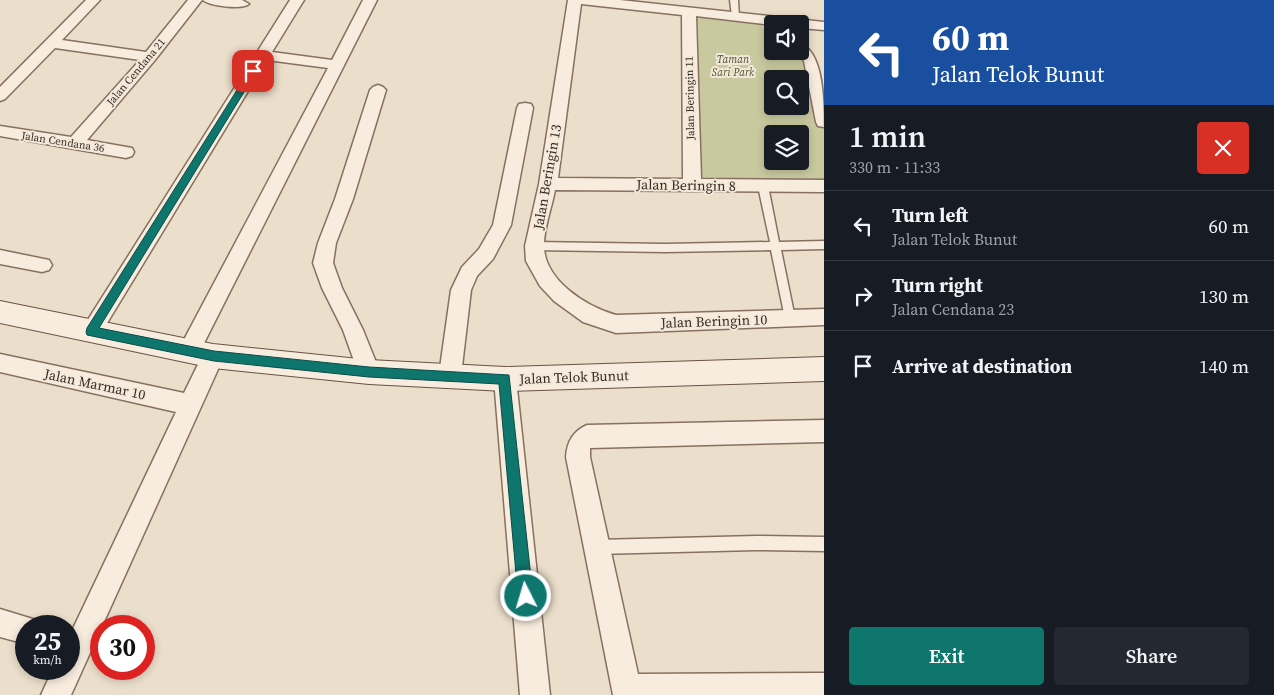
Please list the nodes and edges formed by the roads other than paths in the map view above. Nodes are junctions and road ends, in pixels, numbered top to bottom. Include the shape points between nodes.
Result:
1 (93, 0) edge
2 (195, 0) edge
3 (210, 0) edge
4 (297, 0) edge
5 (370, 0) edge
6 (575, 0) edge
7 (582, 0) edge
8 (734, 0) edge
9 (242, 4) dead end
10 (689, 11) junction
11 (736, 16) junction
12 (758, 19) junction
13 (764, 25) edge
14 (824, 26) edge
15 (51, 43) junction
16 (263, 54) junction
17 (150, 57) junction
18 (809, 58) edge
19 (337, 65) junction
20 (378, 90) dead end
21 (0, 96) edge
22 (525, 108) dead end
23 (824, 122) edge
24 (0, 132) edge
25 (75, 144) junction
26 (126, 152) dead end
27 (548, 184) junction
28 (692, 185) junction
29 (763, 186) junction
30 (824, 186) edge
31 (534, 246) junction
32 (775, 246) junction
33 (824, 246) edge
34 (0, 257) edge
35 (42, 264) dead end
36 (0, 312) edge
37 (824, 317) edge
38 (790, 318) junction
39 (604, 321) joint
40 (91, 332) junction
41 (201, 354) junction
42 (0, 364) edge
43 (824, 369) edge
44 (369, 372) junction
45 (450, 375) junction
46 (505, 379) junction
47 (191, 405) junction
48 (824, 431) edge
49 (824, 544) edge
50 (597, 547) junction
51 (0, 623) edge
52 (15, 627) edge
53 (80, 631) edge
54 (63, 680) edge
55 (824, 688) edge
56 (628, 692) edge
57 (56, 695) edge
58 (535, 695) edge

1 - 15 street
2 - 17 street, Jalan Cendana 21
3 - 9 street
4 - 16 street
5 - 19 street
6 - 27 street, Jalan Beringin 13
7 - 10 street
8 - 11 lane
10 - 11 street
10 - 28 street, Jalan Beringin 11
11 - 12 street
12 - 13 street
12 - 14 street
15 - 17 street
15 - 21 street
16 - 19 street
16 - 40 street
17 - 25 street, Jalan Cendana 21
18 - 23 street
19 - 41 street
20 - 44 street via 327,242 323,264
22 - 45 street via 502,224 486,254 469,272 461,290
24 - 25 street, Jalan Cendana 36
25 - 26 street, Jalan Cendana 36
27 - 28 street, Jalan Beringin 8
27 - 31 street, Jalan Beringin 13
28 - 29 street, Jalan Beringin 8
29 - 30 street, Jalan Beringin 8
29 - 32 lane
31 - 32 lane
31 - 39 street, Jalan Beringin 13 via 536,261 547,281 560,295 590,316
32 - 33 lane
32 - 38 lane
34 - 35 street
36 - 40 street, Jalan Telok Bunut
37 - 38 street, Jalan Beringin 10
38 - 39 street, Jalan Beringin 10 via 616,324
40 - 41 street, Jalan Telok Bunut
41 - 44 street, Jalan Telok Bunut
41 - 47 street
42 - 47 street, Jalan Marmar 10
43 - 46 street, Jalan Telok Bunut
44 - 45 street, Jalan Telok Bunut
45 - 46 street, Jalan Telok Bunut
46 - 58 street
47 - 53 street
48 - 50 street via 587,436 578,444 578,457
49 - 50 lane
50 - 56 street
51 - 52 street
54 - 57 street
55 - 56 street

